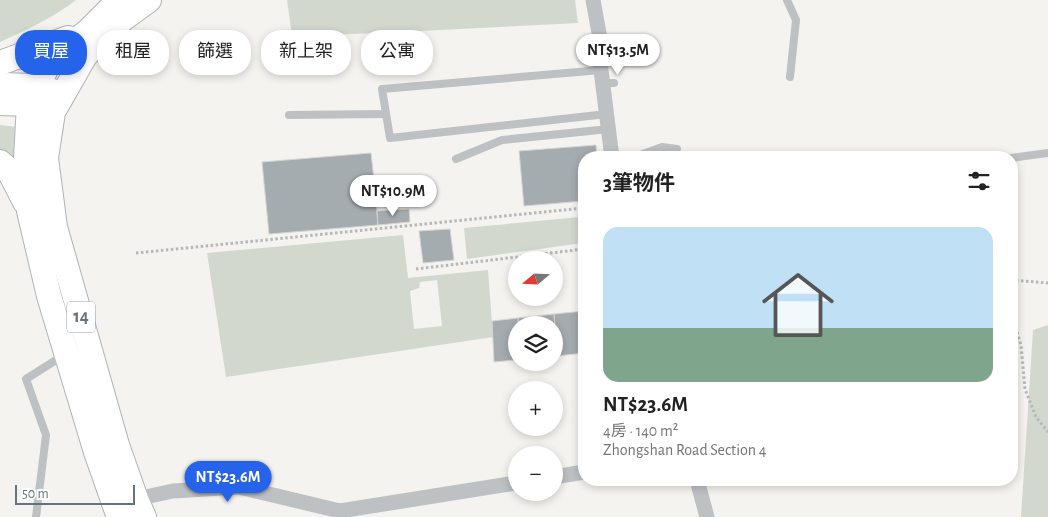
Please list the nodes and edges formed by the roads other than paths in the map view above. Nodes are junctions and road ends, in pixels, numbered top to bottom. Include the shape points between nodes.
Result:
1 (119, 0) edge
2 (149, 0) edge
3 (593, 0) edge
4 (787, 0) edge
5 (88, 31) junction
6 (0, 62) edge
7 (790, 77) dead end
8 (606, 79) junction
9 (0, 85) edge
10 (33, 92) junction
11 (58, 103) junction
12 (0, 104) edge
13 (386, 114) junction
14 (607, 114) junction
15 (289, 115) dead end
16 (609, 129) junction
17 (676, 149) dead end
18 (611, 151) edge
19 (651, 151) edge
20 (1048, 153) edge
21 (1018, 157) edge
22 (456, 159) dead end
23 (0, 162) edge
24 (29, 211) junction
25 (66, 354) junction
26 (578, 471) edge
27 (563, 474) edge
28 (508, 484) edge
29 (699, 486) edge
30 (129, 510) edge
31 (346, 514) edge
32 (36, 517) edge
33 (708, 517) edge

1 - 5 main road
2 - 11 main road via 123,19 85,56
3 - 8 street
4 - 7 lane via 796,20
5 - 6 main road
5 - 10 main road via 50,61
8 - 13 lane via 382,89
8 - 14 street
9 - 10 main road
10 - 11 main road
10 - 12 main road
10 - 24 main road, 14 via 26,159
11 - 30 main road, 14 via 46,158 56,227 117,444
13 - 14 lane via 390,138
13 - 15 lane
14 - 16 street
16 - 18 street
16 - 22 lane via 502,140
17 - 19 lane via 662,147
20 - 21 lane
23 - 24 main road via 8,169
24 - 25 main road, 14
25 - 30 main road, 14 via 96,452
25 - 32 lane via 26,379 46,434
26 - 27 street
28 - 31 street
29 - 33 street
30 - 31 street via 173,491 239,487

